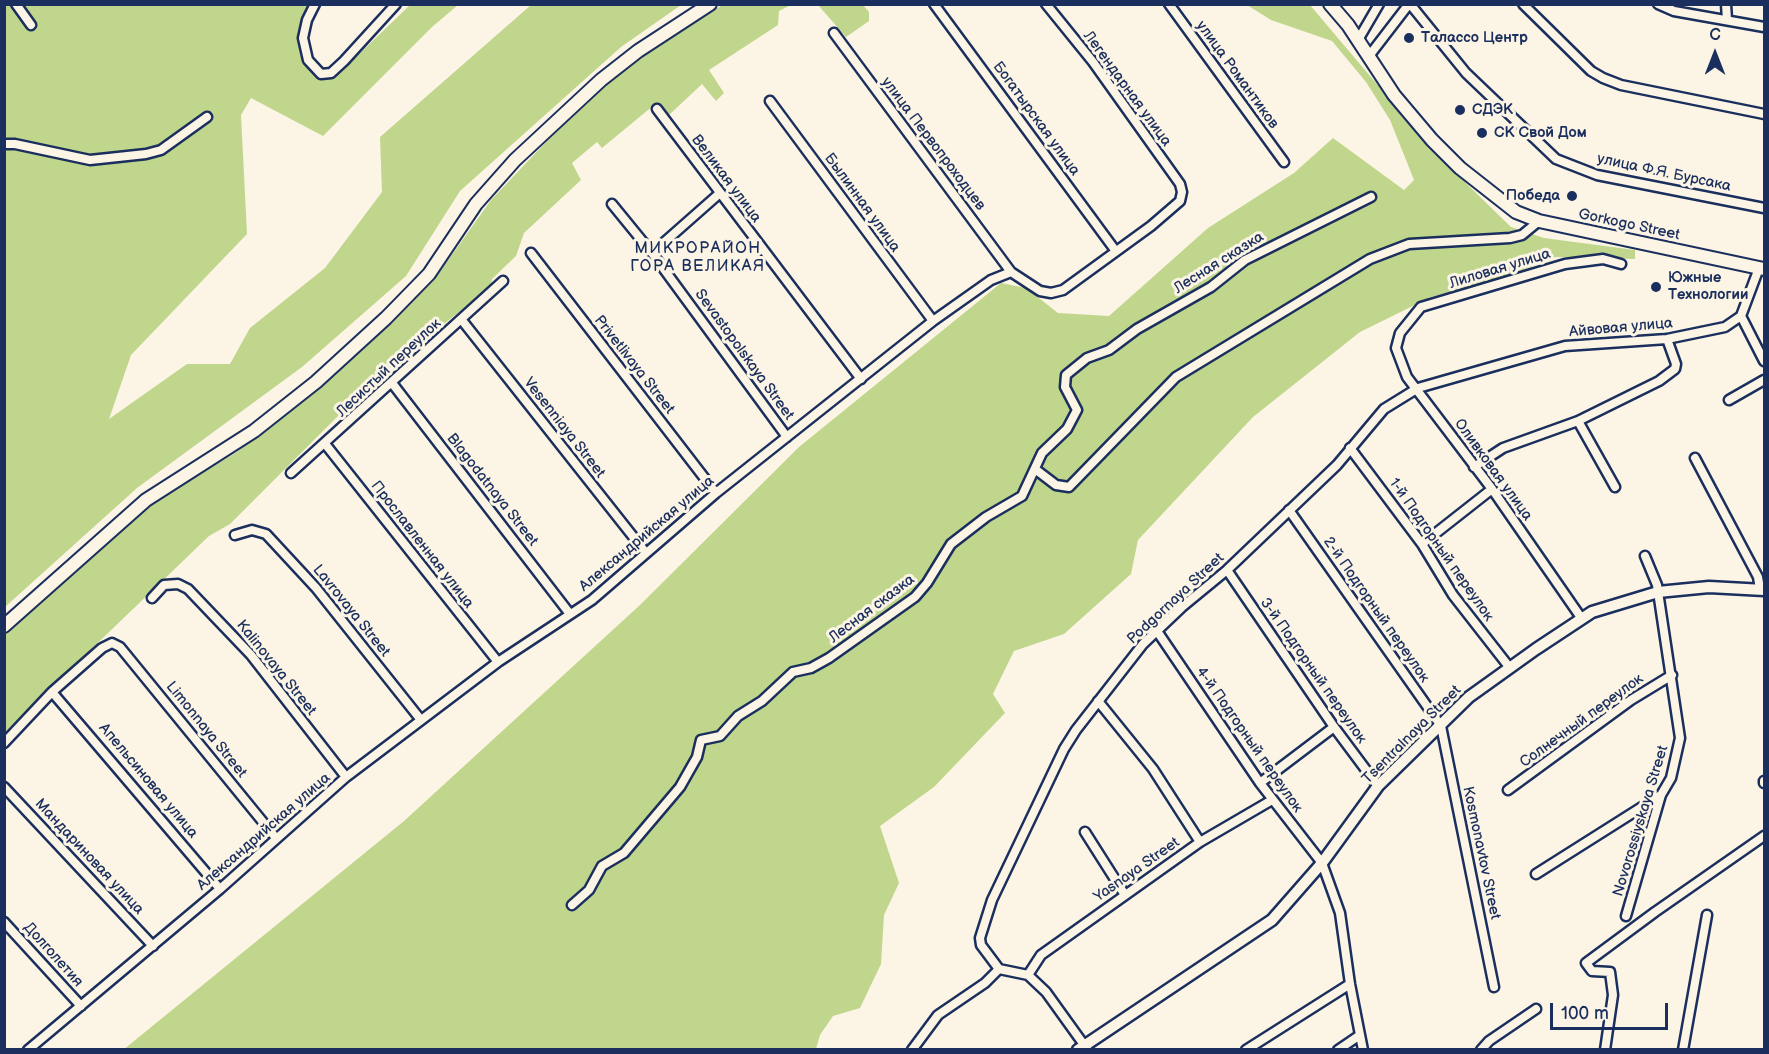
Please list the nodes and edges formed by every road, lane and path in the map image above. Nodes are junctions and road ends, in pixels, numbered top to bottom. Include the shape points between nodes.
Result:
1 (16, 4) edge
2 (315, 4) edge
3 (396, 4) edge
4 (711, 4) edge
5 (1046, 4) edge
6 (1168, 4) edge
7 (1330, 4) edge
8 (1379, 4) edge
9 (1409, 4) edge
10 (1523, 4) edge
11 (1658, 4) edge
12 (1726, 4) edge
13 (939, 6) edge
14 (1726, 20) junction
15 (31, 26) dead end
16 (1764, 27) edge
17 (834, 33) dead end
18 (1358, 40) junction
19 (1369, 56) junction
20 (770, 101) dead end
21 (657, 109) dead end
22 (1764, 114) edge
23 (207, 117) dead end
24 (4, 144) edge
25 (1284, 162) dead end
26 (720, 194) junction
27 (1371, 197) dead end
28 (612, 204) dead end
29 (1764, 208) edge
30 (1539, 221) junction
31 (1115, 250) junction
32 (531, 253) dead end
33 (652, 253) junction
34 (1621, 264) dead end
35 (1762, 268) edge
36 (1011, 272) junction
37 (503, 281) dead end
38 (1741, 316) junction
39 (461, 319) junction
40 (933, 321) junction
41 (1400, 333) joint
42 (1667, 339) junction
43 (1764, 361) edge
44 (861, 379) junction
45 (1764, 380) edge
46 (392, 383) junction
47 (1418, 388) junction
48 (1730, 400) dead end
49 (1578, 421) junction
50 (787, 437) junction
51 (326, 445) junction
52 (1350, 448) junction
53 (1695, 458) dead end
54 (1474, 467) junction
55 (1035, 469) junction
56 (291, 473) dead end
57 (1615, 487) dead end
58 (1492, 489) junction
59 (716, 493) junction
60 (1289, 510) junction
61 (235, 535) dead end
62 (1422, 544) junction
63 (646, 553) junction
64 (1645, 556) dead end
65 (1227, 570) junction
66 (1762, 589) edge
67 (1658, 592) junction
68 (152, 598) dead end
69 (570, 614) junction
70 (1582, 619) junction
71 (4, 626) edge
72 (1157, 631) junction
73 (498, 662) junction
74 (1510, 668) junction
75 (1672, 675) junction
76 (52, 692) junction
77 (1098, 702) junction
78 (421, 720) junction
79 (1440, 726) junction
80 (1334, 728) junction
81 (4, 743) edge
82 (346, 777) junction
83 (1260, 783) junction
84 (1378, 786) junction
85 (4, 787) edge
86 (1509, 790) dead end
87 (1661, 795) junction
88 (1272, 800) junction
89 (1085, 832) dead end
90 (1764, 836) edge
91 (276, 838) junction
92 (1200, 842) junction
93 (1322, 863) junction
94 (1536, 874) dead end
95 (220, 889) junction
96 (1125, 895) junction
97 (572, 905) dead end
98 (1707, 915) dead end
99 (1626, 916) dead end
100 (4, 922) edge
101 (153, 946) junction
102 (999, 969) junction
103 (1028, 975) junction
104 (1350, 984) junction
105 (1494, 987) dead end
106 (81, 1006) junction
107 (1536, 1009) dead end
108 (1360, 1035) junction
109 (1083, 1048) edge
110 (28, 1050) edge
111 (912, 1050) edge
112 (1246, 1050) edge
113 (1338, 1050) edge
114 (1363, 1050) edge
115 (1481, 1050) edge
116 (1605, 1050) edge
117 (1683, 1050) edge

1 - 15 street
2 - 3 street via 303,38 308,60 321,74 331,73 344,62
4 - 71 main road via 601,80 515,160 476,204 429,273 316,382 254,431 146,500
5 - 31 street, Легендарная улица via 1093,62 1180,184 1180,201
6 - 25 street, улица Романтиков
7 - 18 main road, Gorkogo Street
8 - 18 street
9 - 19 street
9 - 29 street, улица Ф.Я. Бурсака via 1466,73 1556,159 1598,175
10 - 22 street via 1591,71 1603,78
11 - 14 street via 1674,11
12 - 14 street
13 - 31 street, Богатырская улица
14 - 16 street
17 - 36 street, улица Первопроходцев
18 - 19 main road, Gorkogo Street
19 - 30 main road, Gorkogo Street via 1394,95 1460,168 1516,212
20 - 40 street, Былинная улица
21 - 26 street, Великая улица
23 - 24 street via 161,150 147,154 90,160
26 - 33 street
26 - 44 street, Великая улица
27 - 55 street, Лесная сказка via 1245,260 1211,286 1066,375 1065,387 1077,410 1067,429 1042,453
28 - 33 street, Sevastopolskaya Street
30 - 35 main road, Gorkogo Street
30 - 55 street via 1522,235 1510,238 1409,244 1370,259 1176,377 1069,487 1056,485
31 - 36 street via 1063,290 1051,293 1040,291
32 - 59 street, Privetlivaya Street
33 - 50 street, Sevastopolskaya Street
34 - 41 street, Лиловая улица via 1603,259 1565,264 1421,307
35 - 38 street
36 - 40 street, Александрийская улица via 990,280
37 - 39 street, Лесистый переулок
38 - 42 street, Айвовая улица via 1725,327
38 - 43 street
39 - 46 street, Лесистый переулок
39 - 63 street, Vesenniaya Street
40 - 44 street, Александрийская улица
41 - 47 street, Оливковая улица via 1396,348 1407,377
42 - 47 street, Айвовая улица via 1565,346
42 - 49 street via 1675,369 1659,381
44 - 50 street, Александрийская улица
45 - 48 street
46 - 51 street, Лесистый переулок
46 - 69 street, Blagodatnaya Street
47 - 52 street, Podgornaya Street via 1384,409
47 - 54 street, Оливковая улица
49 - 54 street via 1503,448
49 - 57 street
50 - 59 street, Александрийская улица
51 - 56 street, Лесистый переулок
51 - 73 street, Прославленная улица
52 - 60 street, Podgornaya Street
52 - 62 street, 1-й Подгорный переулок
53 - 66 street
54 - 58 street, Оливковая улица
55 - 97 street, Лесная сказка via 1022,496 951,544 915,597 829,658 793,672 738,716 720,736 700,740 697,757 680,787 624,853 602,866 589,890
58 - 62 street
58 - 70 street, Оливковая улица
59 - 63 street, Александрийская улица
60 - 65 street, Podgornaya Street
60 - 79 street, 2-й Подгорный переулок
61 - 78 street, Lavrovaya Street via 252,530 266,534 316,588
62 - 74 street, 1-й Подгорный переулок via 1453,595
63 - 69 street, Александрийская улица
64 - 67 street, Novorossiyskaya Street
65 - 72 street, Podgornaya Street
65 - 80 street, 3-й Подгорный переулок
66 - 67 street, Tsentralnaya Street via 1709,587
67 - 70 street, Tsentralnaya Street via 1592,612
67 - 75 street, Novorossiyskaya Street
68 - 82 street, Kalinovaya Street via 164,585 178,584 188,589 251,655
69 - 73 street, Александрийская улица
70 - 74 street, Tsentralnaya Street
72 - 77 street, Podgornaya Street
72 - 83 street, 4-й Подгорный переулок
73 - 78 street, Александрийская улица
74 - 79 street, Tsentralnaya Street via 1469,697
75 - 86 street, Солнечный переулок via 1631,700
75 - 87 street, Novorossiyskaya Street via 1680,738 1671,778
76 - 81 street
76 - 91 street, Limonnaya Street via 102,648 112,643 120,647
76 - 95 street, Апельсиновая улица
77 - 92 street via 1153,769
77 - 102 street, Podgornaya Street via 1064,749 992,900 980,938
78 - 82 street, Александрийская улица
79 - 84 street, Tsentralnaya Street
79 - 105 street, Kosmonavtov Street
80 - 83 street
80 - 84 street, 3-й Подгорный переулок
82 - 91 street, Александрийская улица
83 - 88 street, 4-й Подгорный переулок
84 - 93 street, Tsentralnaya Street
85 - 101 street, Мандариновая улица
87 - 94 street
87 - 99 street, Novorossiyskaya Street
88 - 92 street, Yasnaya Street
88 - 93 street, 4-й Подгорный переулок
89 - 96 street
90 - 116 street via 1586,963 1592,971 1610,972 1613,995
91 - 95 street, Александрийская улица
92 - 96 street, Yasnaya Street
93 - 104 street, 4-й Подгорный переулок via 1340,913
93 - 109 street, Tsentralnaya Street via 1272,920
95 - 101 street, Александрийская улица
96 - 103 street, Yasnaya Street via 1041,955
98 - 117 street
100 - 106 street, Долголетия
101 - 106 street, Александрийская улица
102 - 103 street
102 - 111 street via 938,1016
103 - 109 street via 1046,992
104 - 108 street, 4-й Подгорный переулок
104 - 112 street
106 - 110 street, Александрийская улица
107 - 115 street
108 - 113 street
108 - 114 street, 4-й Подгорный переулок

